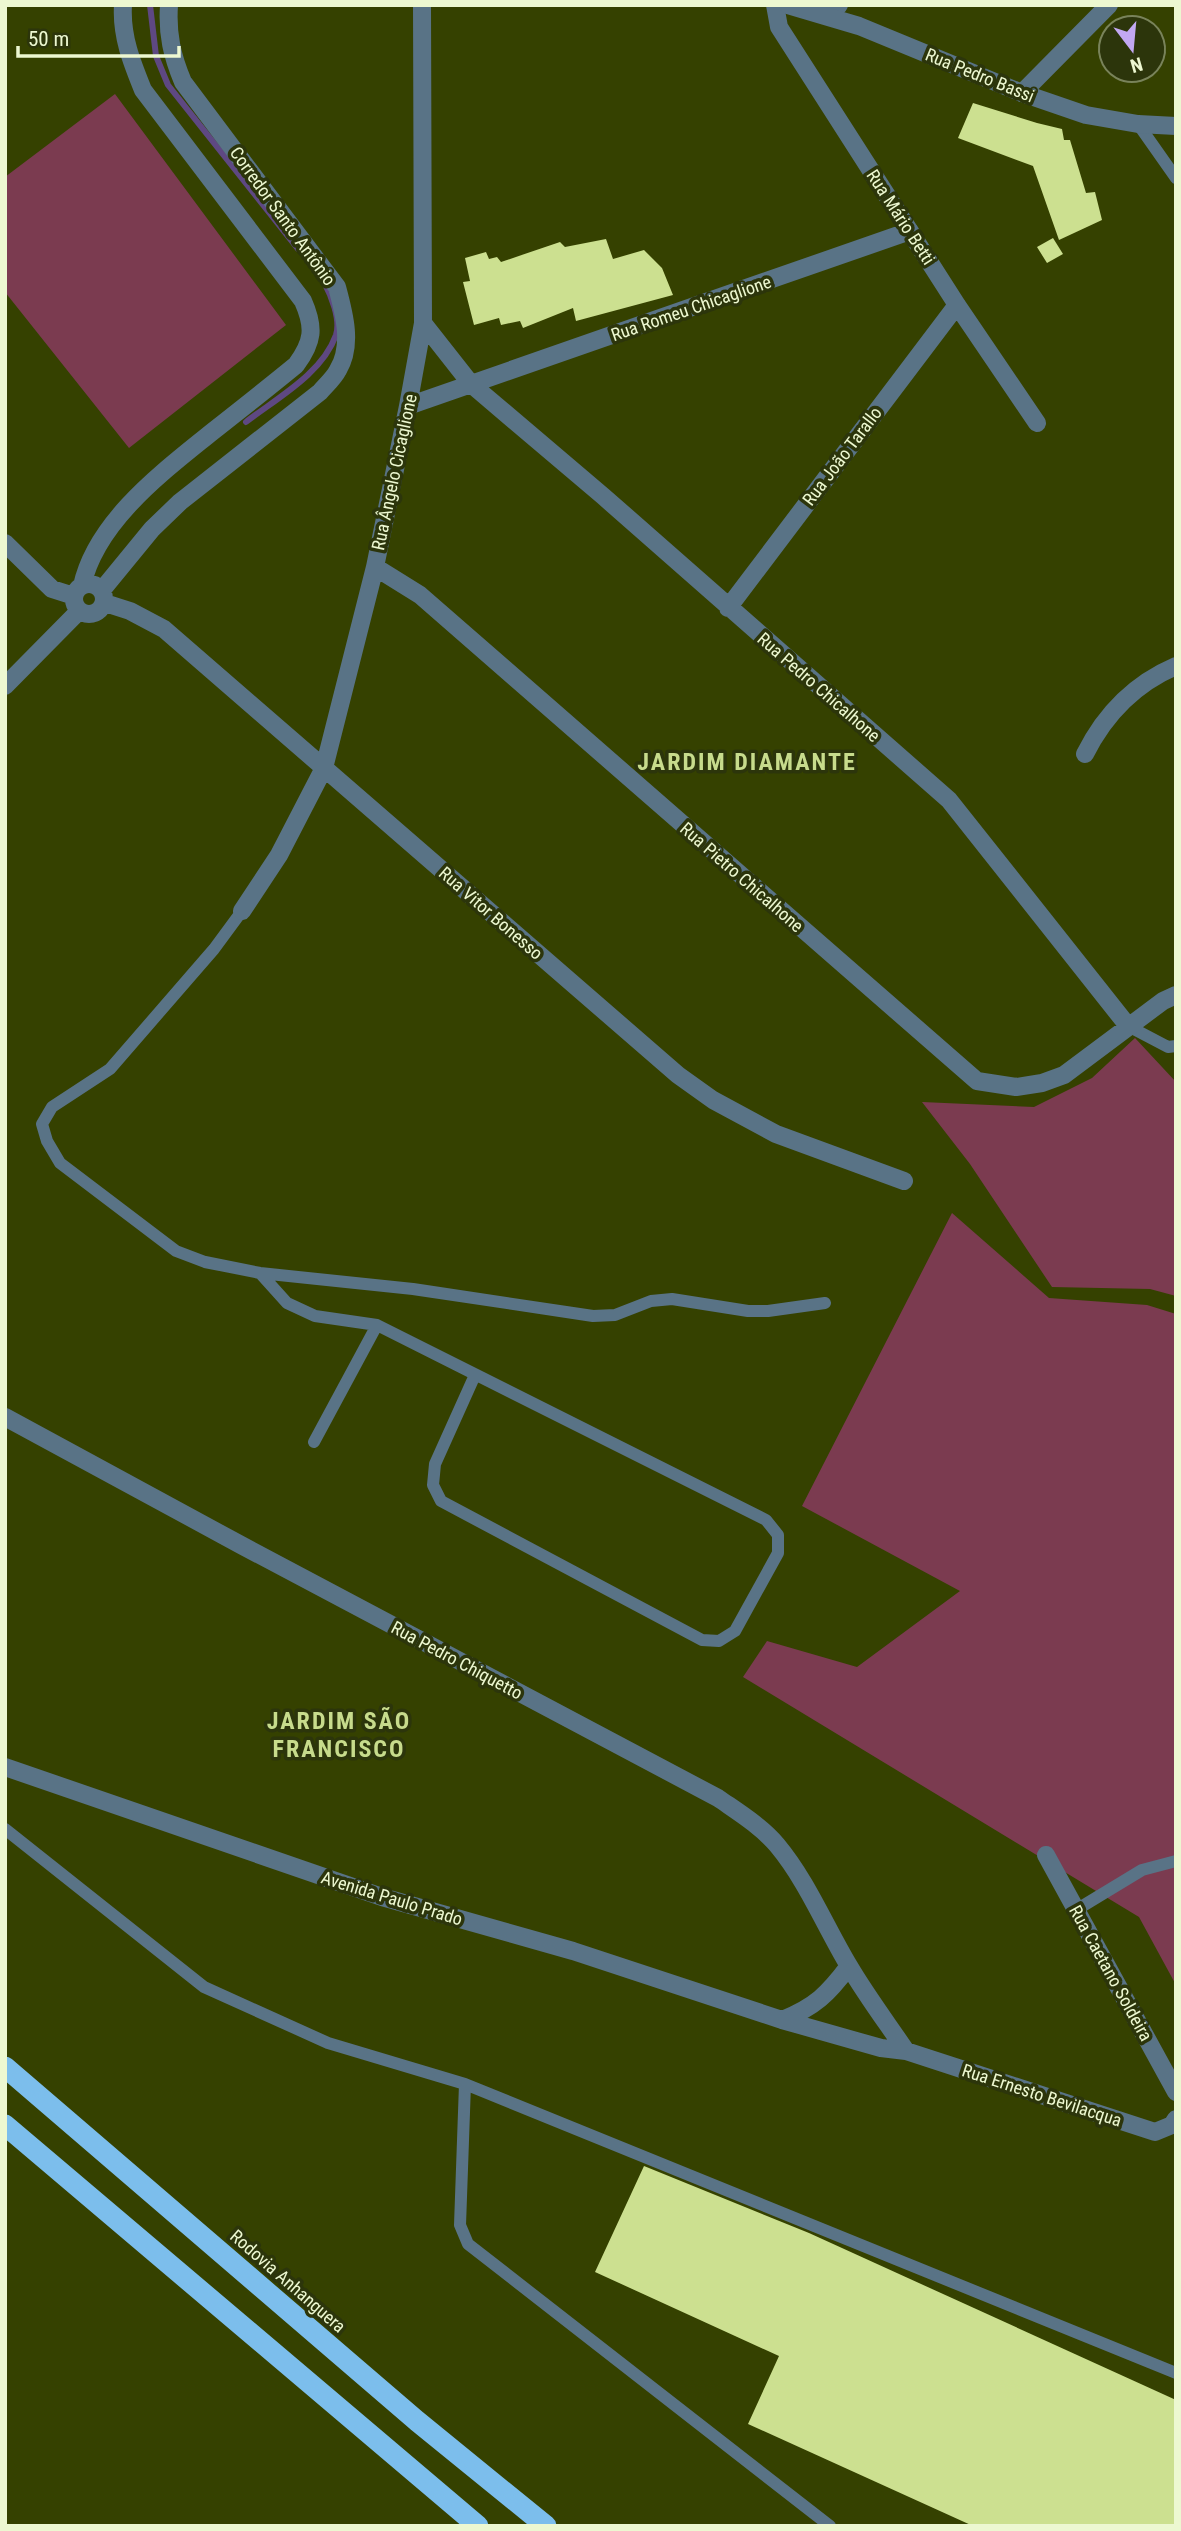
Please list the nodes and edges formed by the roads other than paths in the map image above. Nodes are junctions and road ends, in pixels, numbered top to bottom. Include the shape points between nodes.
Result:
1 (123, 5) edge
2 (169, 5) edge
3 (422, 5) edge
4 (775, 5) edge
5 (788, 5) edge
6 (1109, 5) edge
7 (834, 11) edge
8 (1022, 93) junction
9 (1138, 124) junction
10 (1176, 126) edge
11 (1176, 178) edge
12 (910, 231) junction
13 (957, 304) junction
14 (423, 323) junction
15 (471, 384) junction
16 (408, 406) junction
17 (1037, 423) dead end
18 (5, 543) edge
19 (375, 567) junction
20 (103, 596) junction
21 (78, 598) junction
22 (728, 608) junction
23 (1176, 666) edge
24 (5, 686) edge
25 (1085, 754) dead end
26 (324, 768) junction
27 (242, 911) joint
28 (1176, 995) edge
29 (1128, 1026) junction
30 (1176, 1046) edge
31 (904, 1181) dead end
32 (260, 1273) junction
33 (825, 1303) dead end
34 (377, 1325) junction
35 (475, 1375) junction
36 (5, 1417) edge
37 (314, 1442) dead end
38 (5, 1768) edge
39 (5, 1829) edge
40 (1046, 1854) dead end
41 (1176, 1861) edge
42 (1076, 1910) junction
43 (849, 1966) junction
44 (880, 2012) junction
45 (782, 2020) junction
46 (846, 2039) junction
47 (906, 2051) junction
48 (5, 2067) edge
49 (465, 2084) junction
50 (1176, 2092) edge
51 (1176, 2119) edge
52 (5, 2125) edge
53 (1176, 2373) edge
54 (478, 2526) edge
55 (546, 2526) edge
56 (830, 2526) edge

1 - 21 street, Corredor Santo Antônio via 129,56 143,90 303,301 311,332 308,348 296,365 153,479 120,516 99,546
2 - 20 street, Corredor Santo Antônio via 173,60 183,82 337,287 346,344 339,369 320,392 180,502 152,529
3 - 14 street, Rua Ângelo Cicaglione
4 - 12 street, Rua Mário Betti via 779,27
5 - 7 street, Rua Pedro Bassi
6 - 8 street
7 - 8 street, Rua Pedro Bassi via 859,26
8 - 9 street, Rua Pedro Bassi via 1086,115
9 - 10 street, Rua Pedro Bassi
9 - 11 lane
12 - 13 street, Rua Mário Betti
12 - 15 street, Rua Romeu Chicaglione
13 - 17 street, Rua Mário Betti
13 - 22 street, Rua João Tarallo
14 - 15 street, Rua Pedro Chicalhone
14 - 16 street, Rua Ângelo Cicaglione
15 - 16 street, Rua Romeu Chicaglione
15 - 22 street, Rua Pedro Chicalhone
16 - 19 street, Rua Ângelo Cicaglione
18 - 21 street, Rua Vitor Bonesso via 52,589
19 - 26 street, Rua Ângelo Cicaglione
19 - 29 street, Rua Pietro Chicalhone via 420,595 977,1081 1016,1087 1064,1075
20 - 21 street, Rua Vitor Bonesso via 96,585
20 - 21 street via 102,608 91,615
20 - 26 street, Rua Vitor Bonesso via 163,629
21 - 24 street, Corredor Santo Antônio via 62,626
22 - 29 street, Rua Pedro Chicalhone via 949,800
23 - 25 street via 1142,684 1111,713
26 - 27 street, Rua Ângelo Cicaglione via 279,855
26 - 31 street, Rua Vitor Bonesso via 678,1075 713,1100 776,1134
27 - 32 lane via 110,1069 52,1107 42,1124 60,1163 176,1251
28 - 29 street, Rua Pietro Chicalhone
29 - 30 lane via 1168,1047
32 - 33 lane via 413,1289 593,1316 615,1315 638,1304 672,1299 748,1311
32 - 34 lane via 287,1303 315,1316
34 - 35 lane
34 - 37 lane
35 - 35 lane via 766,1520 778,1535 778,1553 735,1631 719,1642 702,1640 441,1501 433,1485 435,1464
36 - 43 street, Rua Pedro Chiquetto via 718,1798 775,1843
38 - 45 street, Avenida Paulo Prado via 382,1897 573,1951
39 - 49 lane via 204,1987 328,2043
40 - 42 street, Rua Caetano Soldeira
41 - 42 lane via 1142,1870
42 - 50 street, Rua Caetano Soldeira
43 - 44 street
43 - 45 street via 824,1998
44 - 46 street via 867,2033
44 - 47 street
45 - 46 street, Avenida Paulo Prado
46 - 47 street, Rua Ernesto Bevilacqua
47 - 51 street, Rua Ernesto Bevilacqua via 1155,2132
48 - 55 highway, Rodovia Anhanguera
49 - 53 lane
49 - 56 lane via 460,2225 468,2244
52 - 54 highway

